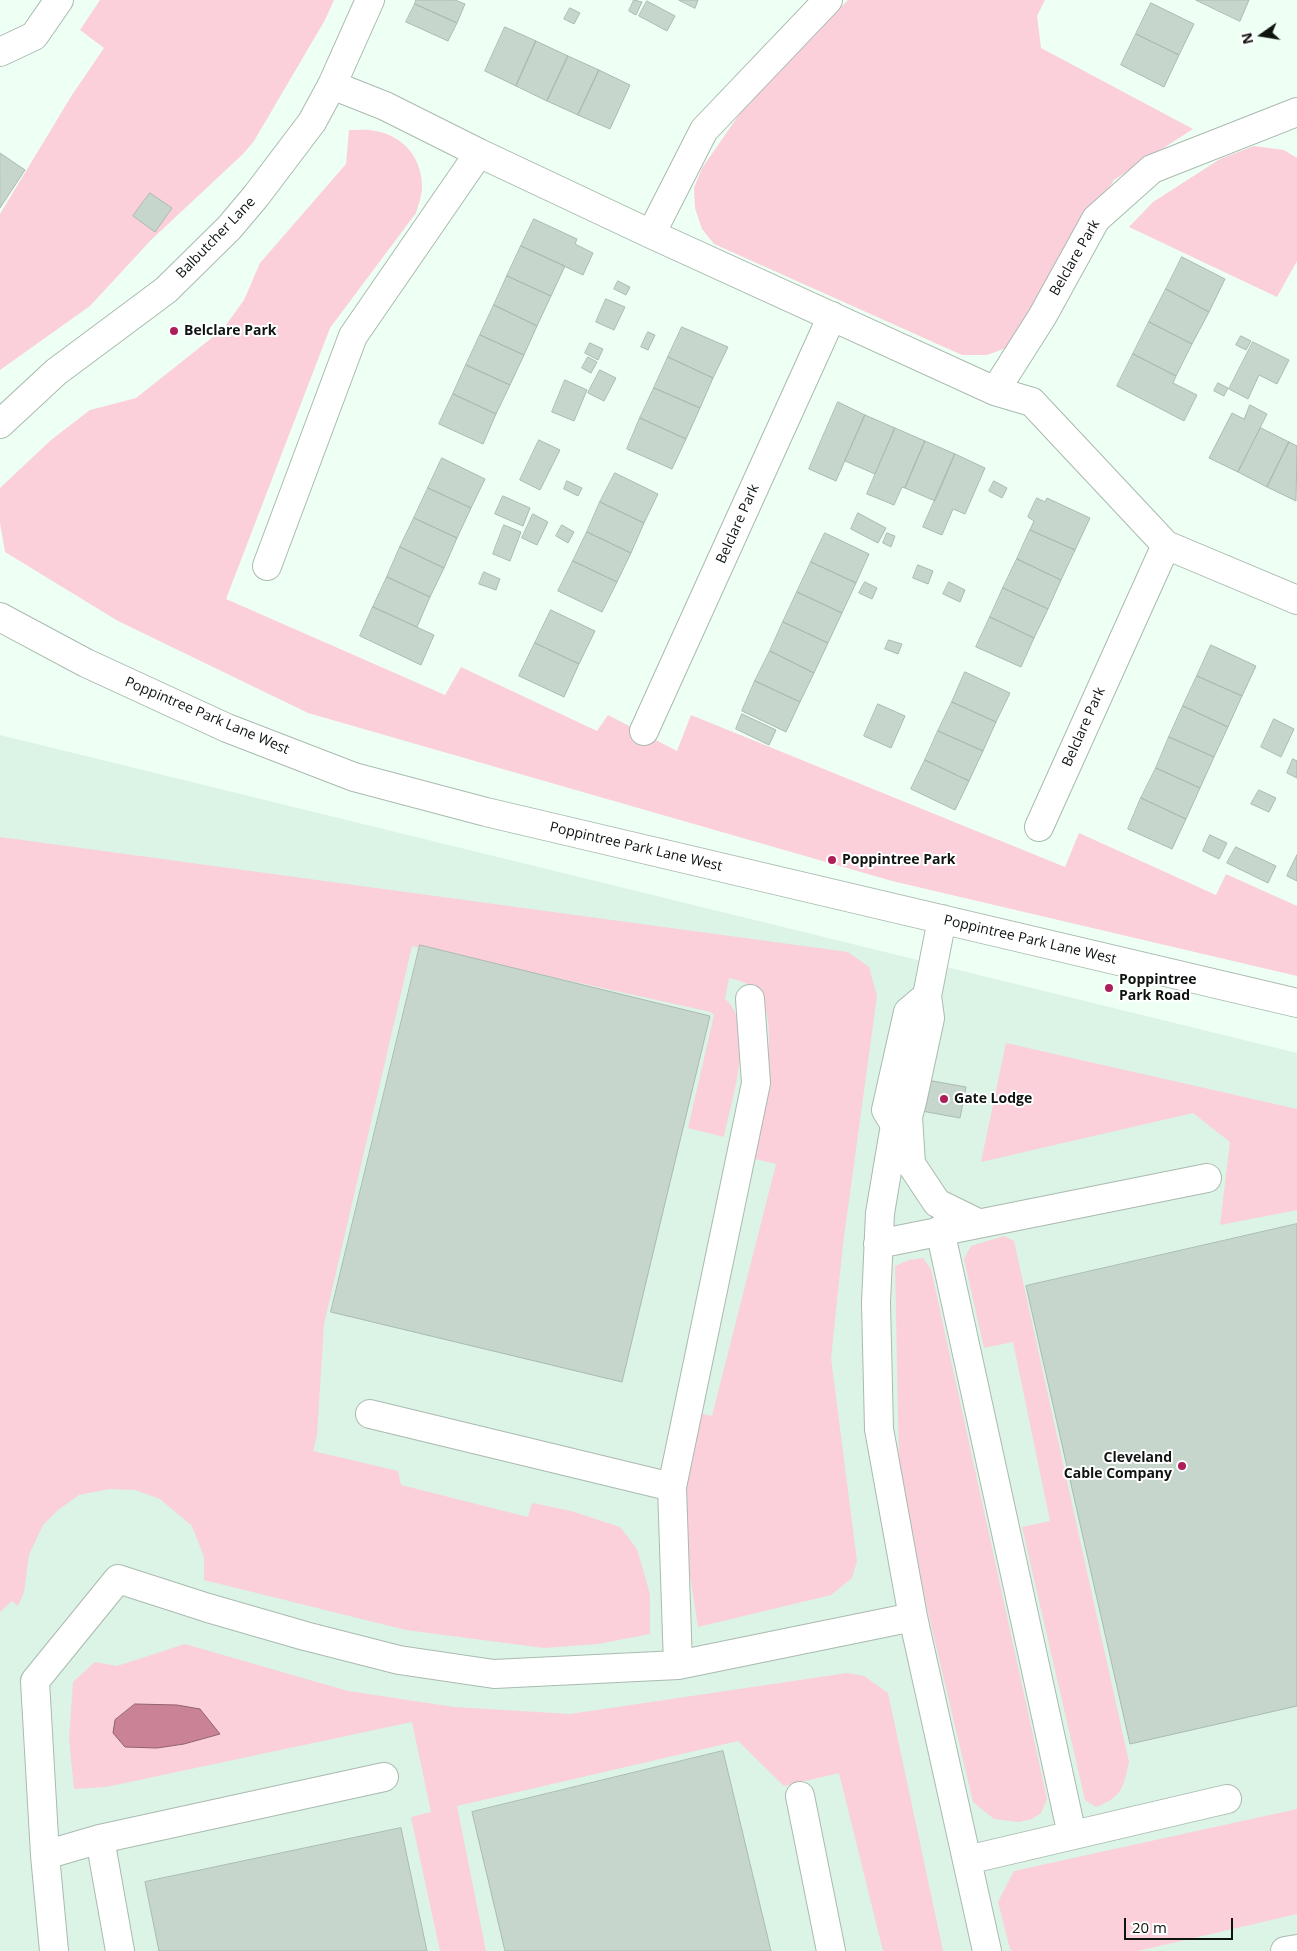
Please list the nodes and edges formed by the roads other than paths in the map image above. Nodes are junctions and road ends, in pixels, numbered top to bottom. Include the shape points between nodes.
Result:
1 (58, 0) edge
2 (370, 0) edge
3 (828, 0) edge
4 (0, 52) edge
5 (332, 85) junction
6 (1297, 112) edge
7 (479, 153) junction
8 (652, 234) junction
9 (832, 316) junction
10 (995, 391) junction
11 (0, 424) edge
12 (1166, 545) junction
13 (267, 566) dead end
14 (1297, 600) edge
15 (0, 617) edge
16 (644, 731) dead end
17 (1039, 827) dead end
18 (942, 919) junction
19 (750, 999) dead end
20 (1297, 1003) edge
21 (901, 1121) junction
22 (1207, 1178) dead end
23 (978, 1223) junction
24 (940, 1230) junction
25 (878, 1244) junction
26 (370, 1414) dead end
27 (672, 1487) junction
28 (913, 1617) junction
29 (678, 1665) junction
30 (384, 1777) dead end
31 (800, 1796) dead end
32 (1227, 1799) dead end
33 (1072, 1835) junction
34 (100, 1839) junction
35 (45, 1855) junction
36 (967, 1860) junction
37 (1297, 1949) edge
38 (54, 1951) edge
39 (120, 1951) edge
40 (831, 1951) edge
41 (987, 1951) edge
42 (1285, 1951) edge

1 - 4 street via 34,36
2 - 5 street, Balbutcher Lane
3 - 8 street via 704,130
5 - 7 street via 385,106
5 - 11 street, Balbutcher Lane via 312,122 229,228 166,290 56,372
6 - 10 street, Belclare Park via 1152,169 1096,219 1042,317
7 - 8 street
7 - 13 street via 353,336
8 - 9 street
9 - 10 street
9 - 16 street, Belclare Park
10 - 12 street via 1032,402
12 - 14 street
12 - 17 street, Belclare Park
15 - 18 street, Poppintree Park Lane West via 86,663 227,728 354,777 486,812
18 - 20 street, Poppintree Park Lane West
18 - 21 street via 927,996 908,1012 886,1110
19 - 27 street via 756,1083
21 - 23 street via 911,1164 937,1203
21 - 25 street via 880,1213
22 - 23 street
23 - 24 street
24 - 25 street
24 - 33 street
25 - 28 street via 878,1429
26 - 27 street
27 - 29 street
28 - 29 street
28 - 36 street
29 - 35 street via 494,1674 408,1661 304,1636 118,1579 35,1681
30 - 34 street
31 - 40 street
32 - 33 street
33 - 36 street
34 - 35 street
34 - 39 street
35 - 38 street
36 - 41 street
37 - 42 street

